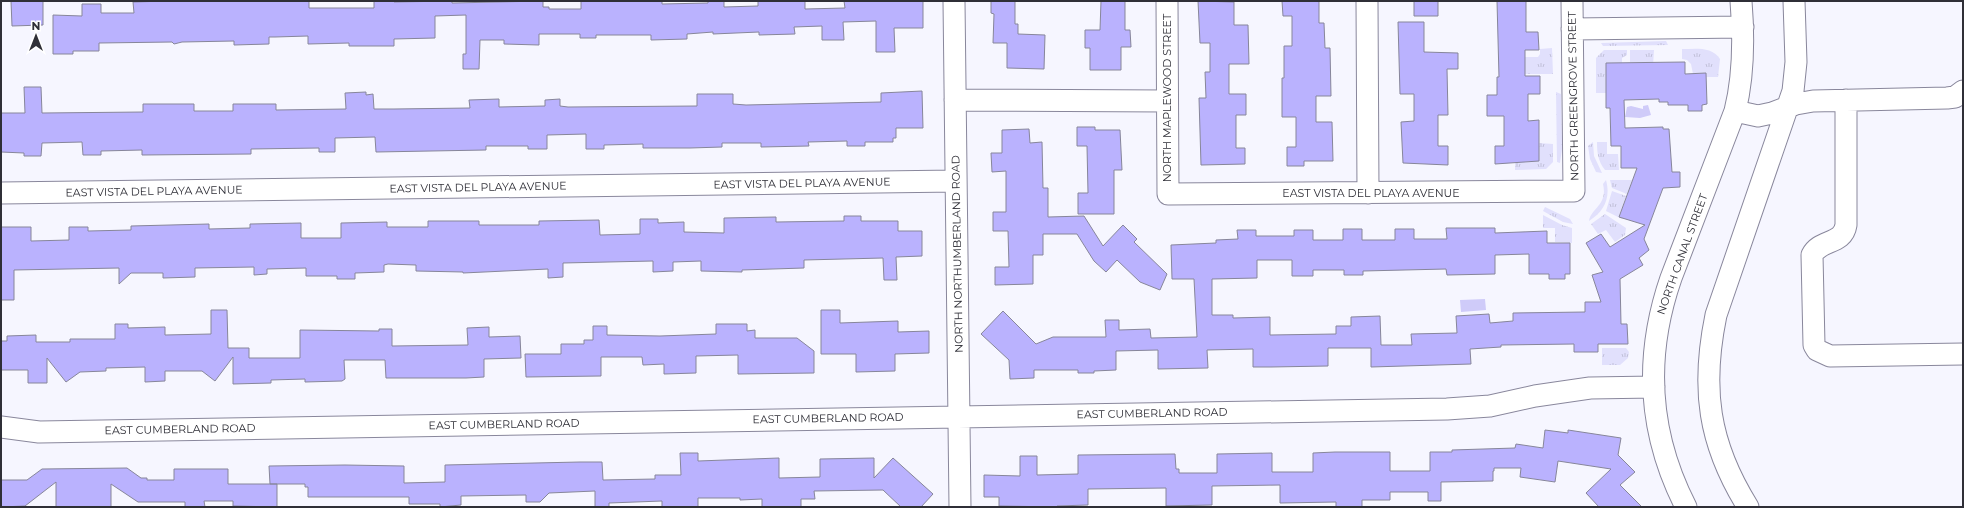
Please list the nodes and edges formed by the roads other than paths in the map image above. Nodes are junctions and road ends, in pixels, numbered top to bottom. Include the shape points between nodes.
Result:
1 (954, 1) edge
2 (1167, 1) edge
3 (1366, 1) edge
4 (1572, 1) edge
5 (1741, 1) edge
6 (1794, 1) edge
7 (1743, 27) junction
8 (1572, 29) junction
9 (1963, 91) edge
10 (956, 100) junction
11 (1846, 100) junction
12 (1167, 101) junction
13 (1789, 107) junction
14 (1735, 111) junction
15 (956, 181) junction
16 (1574, 191) joint
17 (1, 193) edge
18 (1368, 193) junction
19 (1168, 194) joint
20 (1963, 354) edge
21 (1654, 387) junction
22 (959, 416) junction
23 (1, 427) edge
24 (960, 507) edge
25 (1686, 507) edge
26 (1748, 507) edge

1 - 10 street, NORTH NORTHUMBERLAND ROAD
2 - 12 street, NORTH MAPLEWOOD STREET
3 - 18 street
4 - 8 street, NORTH GREENGROVE STREET
5 - 7 street, NORTH CANAL STREET
6 - 13 street via 1795,77
7 - 8 street
7 - 14 street, NORTH CANAL STREET via 1740,88
8 - 16 street, NORTH GREENGROVE STREET
9 - 11 street via 1955,97 1947,98
10 - 12 street
10 - 15 street, NORTH NORTHUMBERLAND ROAD
11 - 13 street via 1813,101
11 - 20 street via 1846,225 1843,235 1818,246 1812,255 1814,345 1830,356
12 - 19 street, NORTH MAPLEWOOD STREET
13 - 14 street via 1758,116
13 - 26 street via 1716,315 1710,347 1708,392 1714,430 1726,468
14 - 21 street, NORTH CANAL STREET via 1663,300 1656,335
15 - 17 street, EAST VISTA DEL PLAYA AVENUE
15 - 22 street, NORTH NORTHUMBERLAND ROAD
16 - 18 street, EAST VISTA DEL PLAYA AVENUE
18 - 19 street, EAST VISTA DEL PLAYA AVENUE
21 - 22 street, EAST CUMBERLAND ROAD via 1590,388 1556,392 1490,406 1447,409
21 - 25 street, NORTH CANAL STREET via 1657,426 1662,447
22 - 23 street, EAST CUMBERLAND ROAD via 39,432
22 - 24 street, NORTH NORTHUMBERLAND ROAD

